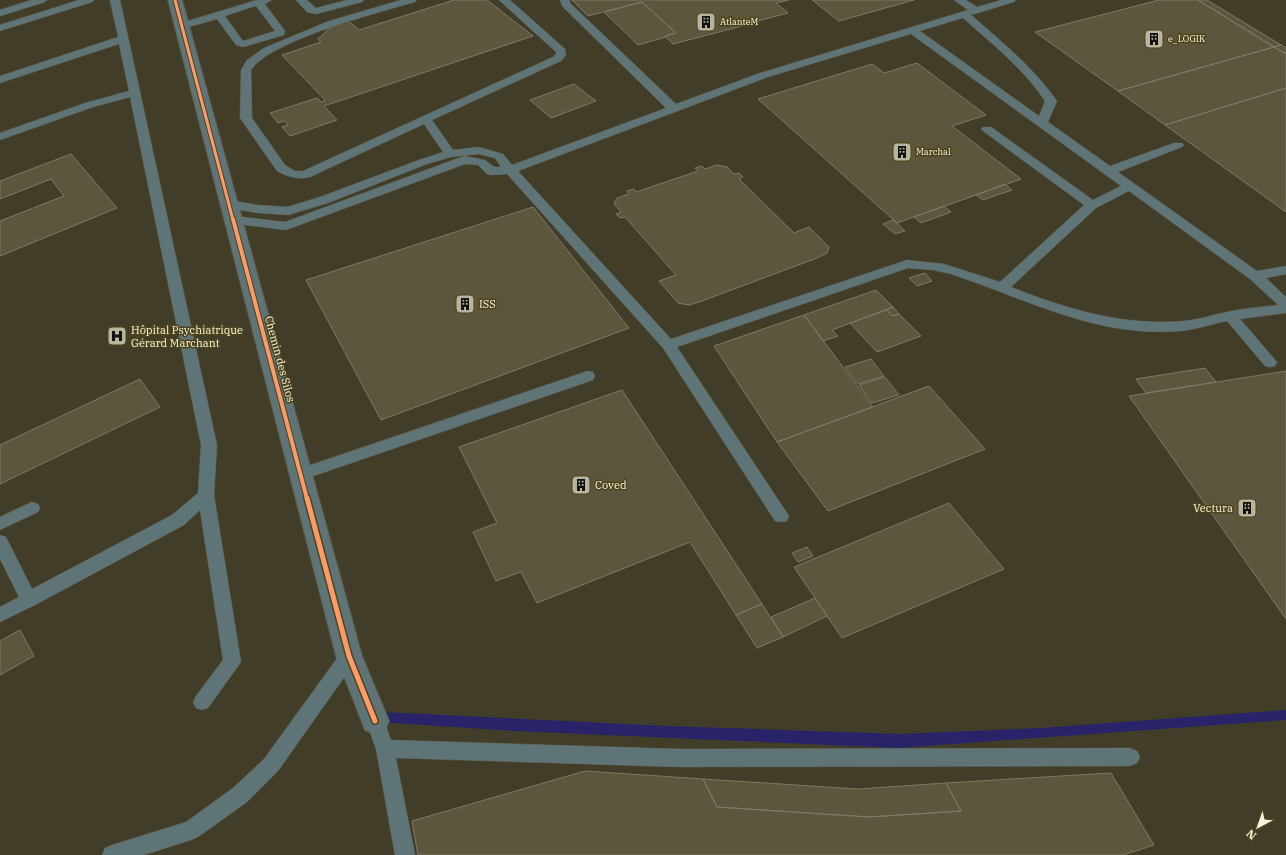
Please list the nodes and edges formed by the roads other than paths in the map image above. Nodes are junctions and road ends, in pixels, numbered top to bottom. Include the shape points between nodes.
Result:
1 (42, 0) edge
2 (89, 0) edge
3 (115, 0) edge
4 (175, 0) edge
5 (302, 0) edge
6 (358, 0) edge
7 (412, 0) edge
8 (504, 0) edge
9 (565, 0) edge
10 (959, 0) edge
11 (1011, 0) edge
12 (263, 1) edge
13 (239, 4) edge
14 (976, 11) junction
15 (0, 13) edge
16 (964, 14) junction
17 (219, 15) junction
18 (182, 26) junction
19 (0, 28) edge
20 (912, 30) junction
21 (123, 39) junction
22 (0, 80) edge
23 (134, 94) junction
24 (674, 108) junction
25 (426, 119) junction
26 (1042, 123) junction
27 (987, 129) dead end
28 (0, 137) edge
29 (1178, 145) dead end
30 (450, 154) junction
31 (510, 170) junction
32 (1110, 171) junction
33 (1130, 186) junction
34 (1092, 205) junction
35 (232, 212) junction
36 (1286, 270) edge
37 (1256, 276) junction
38 (1002, 288) junction
39 (1286, 304) edge
40 (1286, 308) edge
41 (1230, 316) junction
42 (668, 345) junction
43 (1270, 362) dead end
44 (588, 376) dead end
45 (302, 474) junction
46 (206, 495) junction
47 (32, 508) dead end
48 (781, 516) dead end
49 (0, 524) edge
50 (0, 542) edge
51 (29, 600) junction
52 (0, 615) edge
53 (349, 656) junction
54 (202, 702) dead end
55 (375, 721) joint
56 (385, 750) junction
57 (1130, 757) dead end
58 (112, 855) edge
59 (405, 855) edge

1 - 15 lane
2 - 19 lane
3 - 21 lane
4 - 18 street, Chemin des Silos
5 - 6 lane via 311,10 316,11
7 - 25 lane via 333,24 259,55 246,70 245,112 250,124 281,168 297,176
8 - 25 lane via 561,51 561,55 549,64
9 - 24 lane via 565,4
10 - 14 lane
11 - 14 lane
12 - 13 lane
12 - 17 lane via 280,33 243,44
13 - 17 lane
14 - 16 lane
16 - 20 lane
16 - 26 lane via 1013,57 1043,88 1051,101
17 - 18 lane
18 - 35 street, Chemin des Silos
20 - 24 lane via 764,74
20 - 26 lane
21 - 22 lane
21 - 23 lane
23 - 28 lane via 89,105
23 - 46 lane via 209,445
24 - 31 lane
25 - 30 lane
26 - 32 lane
27 - 34 lane
29 - 32 lane
30 - 31 lane via 478,150 499,156
30 - 35 lane via 288,211 258,209
31 - 35 lane via 491,171 481,162 464,160 286,226
31 - 42 lane
32 - 33 lane
33 - 34 lane
33 - 37 lane
34 - 38 lane
35 - 45 street, Chemin des Silos
36 - 37 lane
37 - 39 lane
38 - 41 lane via 1051,308 1118,325 1182,326
38 - 42 lane via 945,267 926,263 907,264
40 - 41 lane
41 - 43 lane
42 - 48 lane
44 - 45 lane
45 - 53 street, Chemin des Silos
46 - 51 lane via 178,520
46 - 54 lane via 232,662
47 - 49 lane
50 - 51 lane
51 - 52 lane
53 - 55 street, Chemin des Silos
53 - 58 lane via 271,765 240,795 191,830
55 - 56 lane
56 - 57 lane via 680,758
56 - 59 lane

